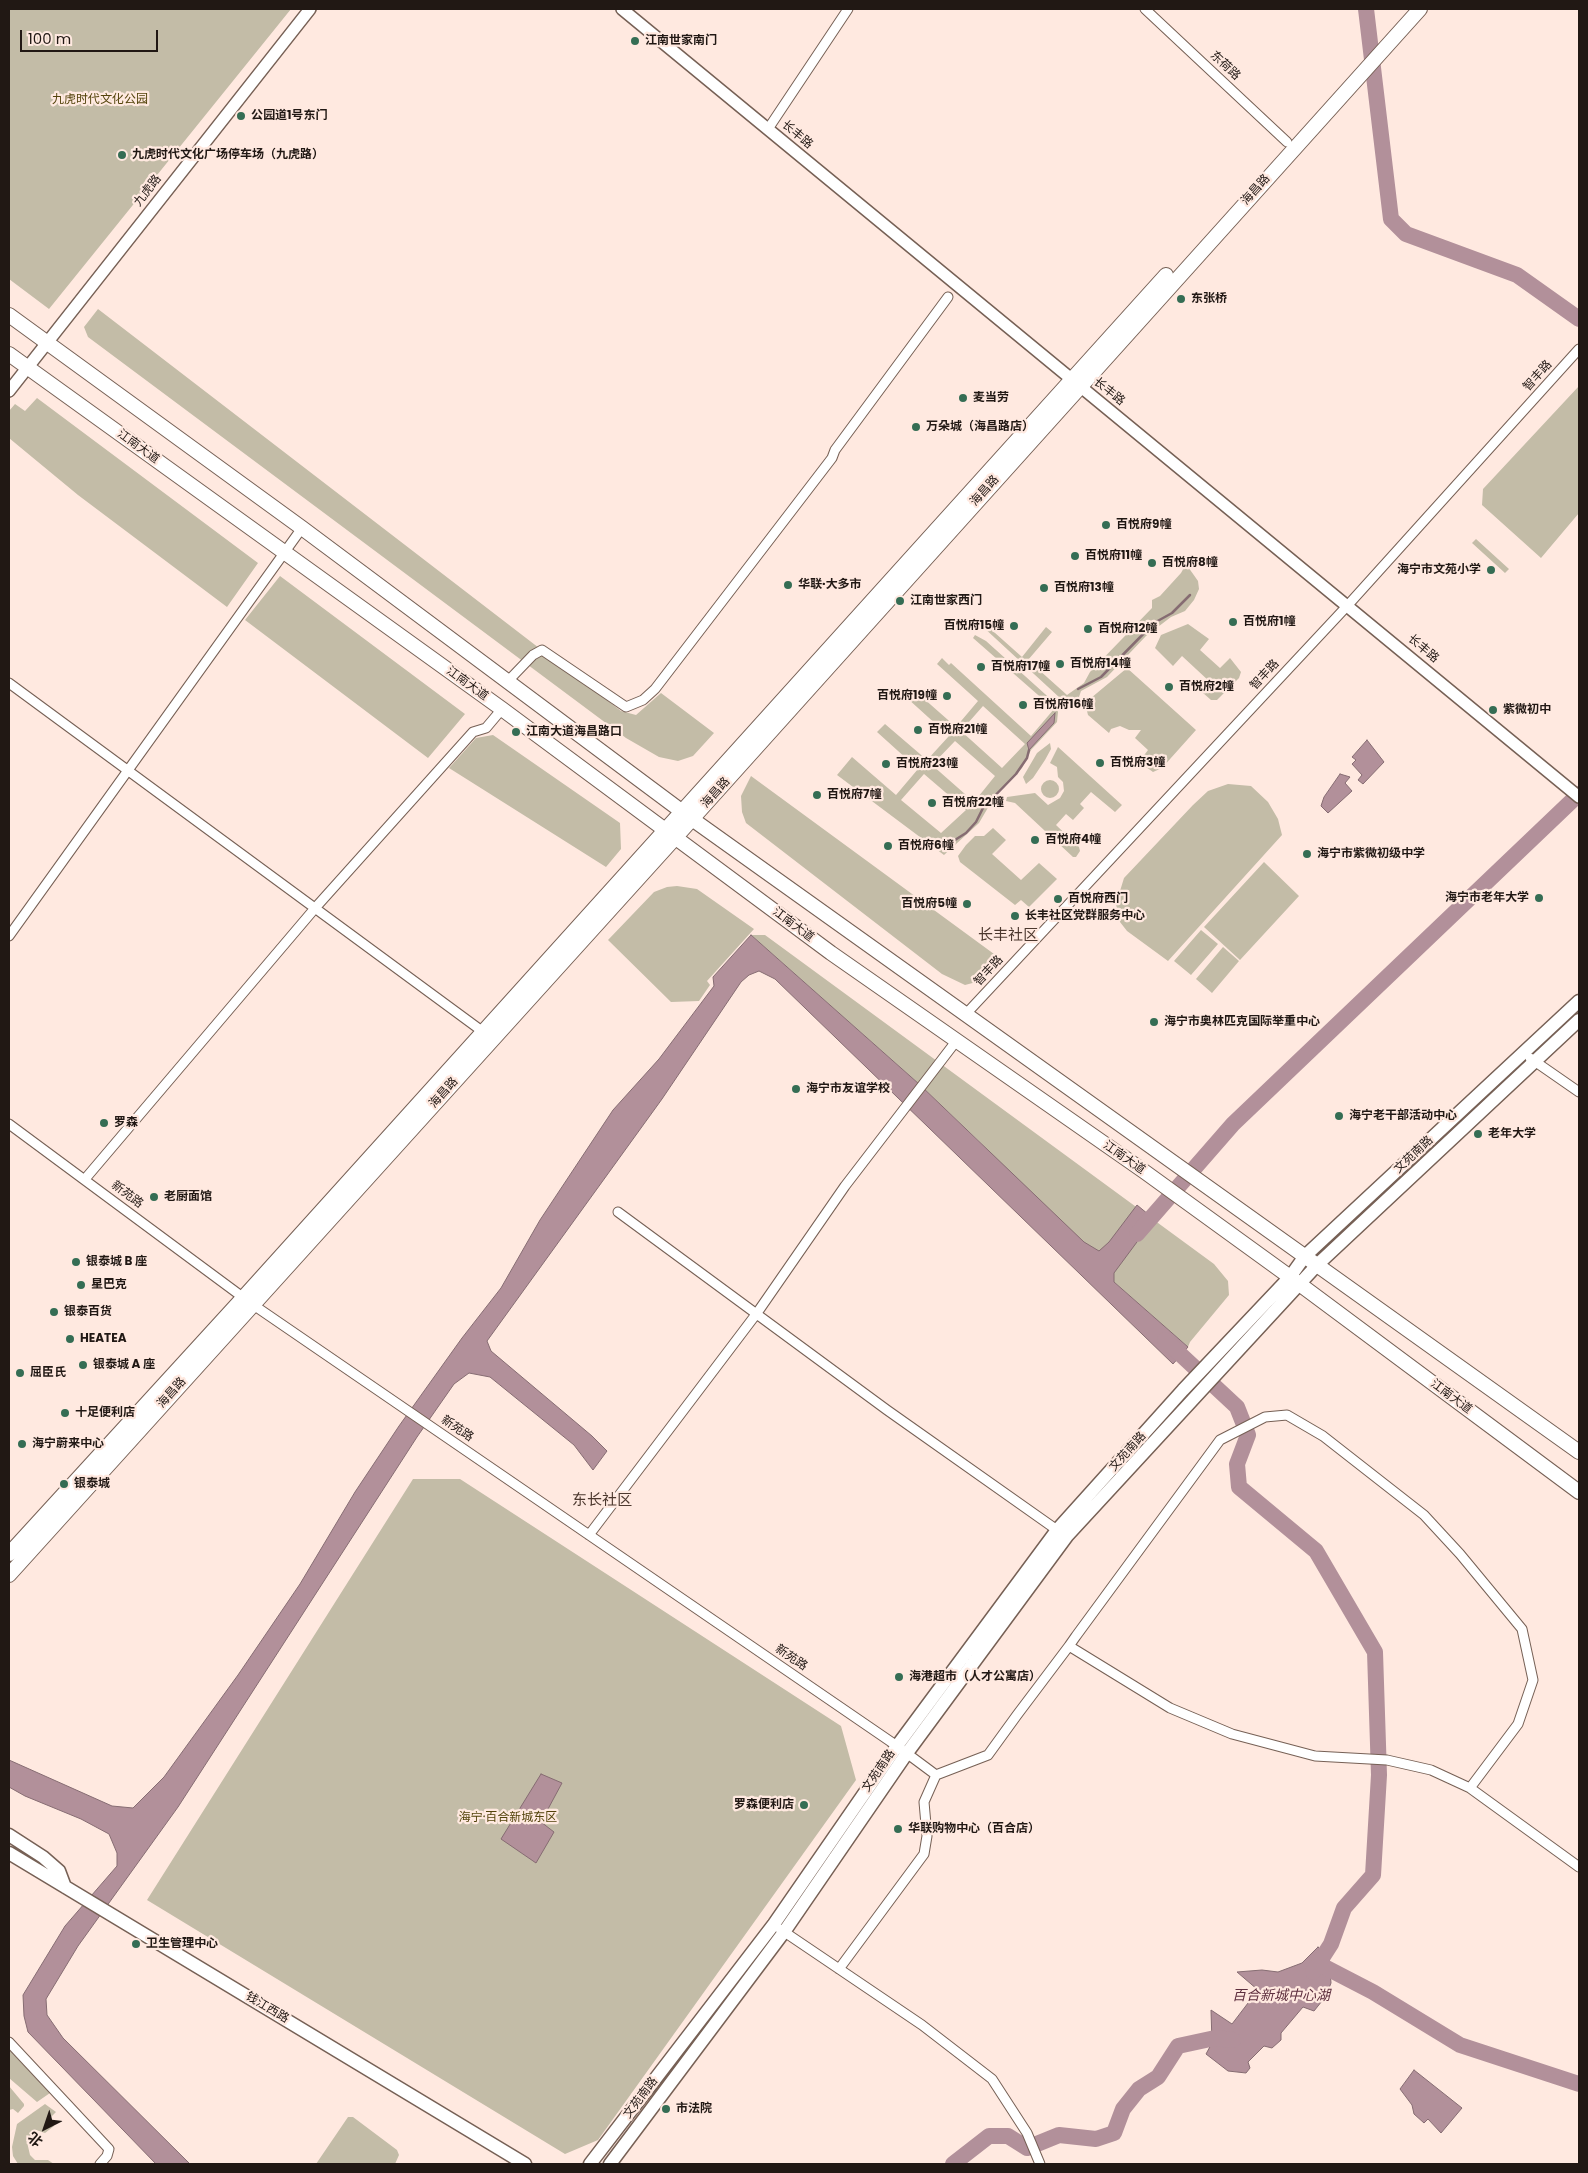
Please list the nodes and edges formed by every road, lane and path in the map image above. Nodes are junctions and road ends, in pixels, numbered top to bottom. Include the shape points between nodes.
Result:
1 (310, 9) edge
2 (622, 9) edge
3 (848, 9) edge
4 (1146, 9) edge
5 (1409, 9) edge
6 (1420, 9) edge
7 (1396, 30) junction
8 (1350, 80) junction
9 (768, 129) junction
10 (1288, 142) junction
11 (948, 297) dead end
12 (9, 315) edge
13 (47, 342) junction
14 (1579, 349) edge
15 (9, 354) edge
16 (27, 367) junction
17 (1075, 382) junction
18 (9, 391) edge
19 (302, 528) junction
20 (284, 552) junction
21 (1348, 605) junction
22 (508, 681) junction
23 (9, 682) edge
24 (502, 709) junction
25 (128, 770) junction
26 (1579, 797) edge
27 (687, 815) junction
28 (670, 835) junction
29 (316, 907) junction
30 (9, 936) edge
31 (1579, 1001) edge
32 (965, 1015) junction
33 (1579, 1020) edge
34 (488, 1035) junction
35 (956, 1040) junction
36 (1523, 1053) junction
37 (1535, 1062) junction
38 (1579, 1092) edge
39 (9, 1124) edge
40 (85, 1179) junction
41 (618, 1212) dead end
42 (1305, 1256) junction
43 (1317, 1265) junction
44 (1295, 1281) junction
45 (248, 1301) junction
46 (757, 1313) junction
47 (1579, 1452) edge
48 (1579, 1492) edge
49 (1057, 1530) junction
50 (590, 1535) junction
51 (9, 1554) edge
52 (9, 1575) edge
53 (1069, 1646) junction
54 (902, 1750) junction
55 (936, 1775) junction
56 (1470, 1788) junction
57 (9, 1835) edge
58 (9, 1853) edge
59 (1579, 1867) edge
60 (65, 1888) junction
61 (779, 1928) junction
62 (839, 1969) junction
63 (9, 2042) edge
64 (100, 2164) edge
65 (525, 2164) edge
66 (590, 2164) edge
67 (610, 2164) edge
68 (1040, 2164) edge

1 - 13 street, 九虎路
2 - 9 street, 长丰路
3 - 9 street
4 - 10 street, 东荷路
5 - 7 main road, 海昌路
6 - 7 main road, 海昌路
7 - 8 main road, 海昌路
8 - 10 main road, 海昌路
8 - 17 main road, 海昌路
9 - 17 street, 长丰路
10 - 17 main road, 海昌路
11 - 22 street via 832,458 655,689 643,700 626,707 542,650
12 - 13 main road, 江南大道
13 - 16 street, 九虎路
13 - 19 main road, 江南大道
14 - 21 street, 智丰路
15 - 16 main road, 江南大道
16 - 18 street, 九虎路
16 - 20 main road, 江南大道
17 - 21 street, 长丰路
17 - 27 main road, 海昌路
19 - 20 street
19 - 22 main road, 江南大道
20 - 24 main road, 江南大道
20 - 25 street
21 - 26 street, 长丰路
21 - 32 street, 智丰路
22 - 27 main road, 江南大道
23 - 25 street
24 - 28 main road, 江南大道
24 - 29 street via 486,728 473,732
25 - 29 street
25 - 30 street
27 - 28 main road, 海昌路
27 - 32 main road, 江南大道
28 - 34 main road, 海昌路
28 - 35 main road, 江南大道 via 830,953
29 - 34 street
29 - 40 street
31 - 36 main road, 文苑南路
32 - 42 main road, 江南大道
33 - 37 main road, 文苑南路
34 - 45 main road, 海昌路
35 - 44 main road, 江南大道
35 - 46 street via 846,1186
36 - 37 street
36 - 42 main road, 文苑南路
37 - 38 street
37 - 43 main road, 文苑南路
39 - 40 street, 新苑路
40 - 45 street, 新苑路
41 - 46 street
42 - 43 main road, 江南大道
42 - 44 main road, 文苑南路
43 - 44 main road, 文苑南路
43 - 47 main road, 江南大道
44 - 48 main road, 江南大道
44 - 49 main road, 文苑南路 via 1183,1390
44 - 54 main road, 文苑南路 via 1224,1367 1067,1536
45 - 50 street, 新苑路
45 - 51 main road, 海昌路
45 - 52 main road, 海昌路
46 - 49 street
46 - 50 street
49 - 54 main road, 文苑南路
50 - 54 street, 新苑路
53 - 55 street via 988,1755
53 - 56 street via 1170,1708 1232,1734 1315,1756 1387,1760 1431,1770
53 - 56 street via 1220,1440 1263,1418 1287,1415 1323,1436 1424,1515 1522,1629 1533,1680 1518,1724
54 - 55 street, 新苑路
54 - 61 main road, 文苑南路
55 - 62 street via 924,1802 927,1836 924,1854
56 - 59 street
57 - 60 main road via 59,1871
58 - 60 main road, 钱江西路
60 - 65 main road, 钱江西路
61 - 62 street
61 - 66 main road, 文苑南路
61 - 67 main road, 文苑南路
62 - 68 street via 922,2025 992,2079 1027,2133
63 - 64 street via 108,2149

